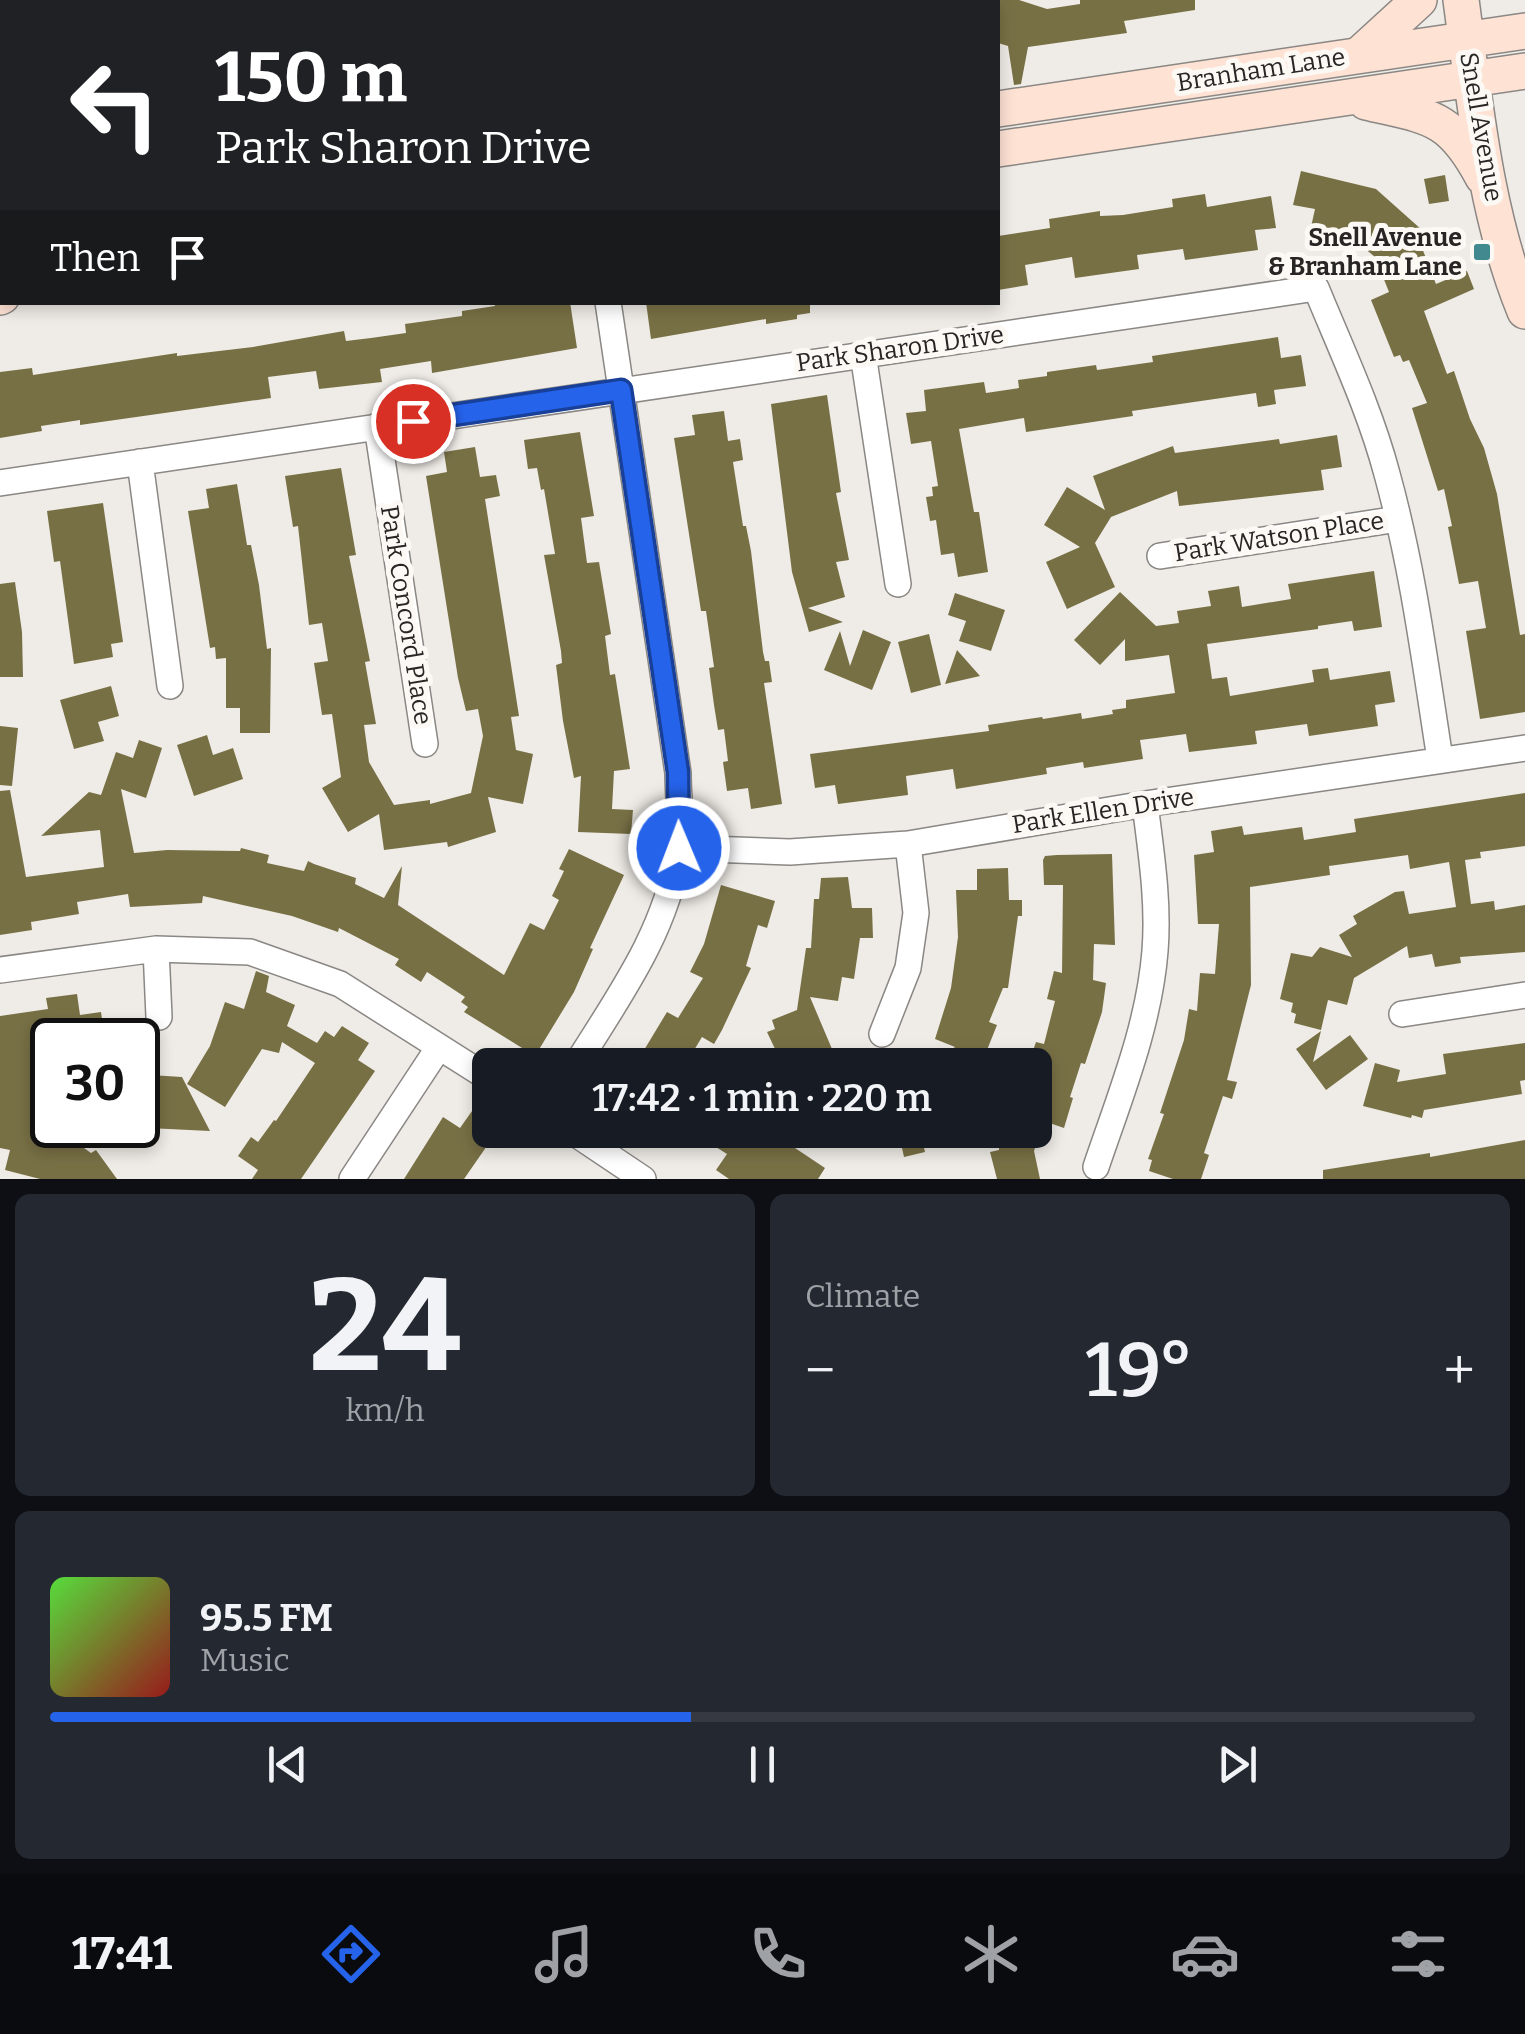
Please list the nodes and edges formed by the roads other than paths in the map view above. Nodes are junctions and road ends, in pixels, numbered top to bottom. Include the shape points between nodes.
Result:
1 (1419, 0) edge
2 (1460, 0) edge
3 (1519, 21) edge
4 (1466, 40) junction
5 (1359, 55) junction
6 (1524, 77) edge
7 (1472, 78) junction
8 (1346, 97) junction
9 (1000, 110) edge
10 (1000, 149) edge
11 (1490, 193) junction
12 (608, 305) edge
13 (1525, 311) edge
14 (863, 354) junction
15 (621, 390) junction
16 (377, 426) junction
17 (140, 462) junction
18 (0, 483) edge
19 (1398, 519) junction
20 (1160, 556) dead end
21 (898, 584) dead end
22 (170, 686) dead end
23 (425, 744) dead end
24 (1525, 748) edge
25 (1440, 759) junction
26 (1145, 804) junction
27 (908, 844) junction
28 (679, 848) junction
29 (156, 948) junction
30 (0, 970) edge
31 (1525, 996) edge
32 (1402, 1014) dead end
33 (159, 1017) dead end
34 (882, 1034) dead end
35 (439, 1048) junction
36 (587, 1048) edge
37 (472, 1068) edge
38 (596, 1148) edge
39 (1096, 1167) dead end
40 (352, 1179) edge
41 (642, 1179) edge

1 - 5 main road
2 - 4 main road, Snell Avenue
3 - 4 main road, Branham Lane
3 - 6 main road, Snell Avenue
4 - 5 main road, Branham Lane
4 - 7 main road, Snell Avenue
5 - 9 main road, Branham Lane
6 - 7 main road, Branham Lane
7 - 8 main road, Branham Lane
7 - 11 main road, Snell Avenue
8 - 10 main road, Branham Lane
8 - 11 main road via 1424,114 1450,129
11 - 13 main road, Snell Avenue
12 - 15 street
14 - 15 street, Park Sharon Drive
14 - 19 street, Park Sharon Drive via 1316,288 1361,396
14 - 21 street
15 - 16 street, Park Sharon Drive
15 - 28 street via 678,772
16 - 17 street, Park Sharon Drive
16 - 23 street, Park Concord Place
17 - 18 street, Park Sharon Drive
17 - 22 street
19 - 20 street, Park Watson Place
19 - 25 street, Park Sharon Drive
24 - 25 street, Park Ellen Drive
25 - 26 street, Park Ellen Drive
26 - 27 street, Park Ellen Drive
26 - 39 street via 1156,948 1138,1044
27 - 28 street, Park Ellen Drive via 790,852
27 - 34 street via 916,914 908,968
28 - 36 street via 648,950
29 - 30 street
29 - 33 street
29 - 35 street via 250,952 340,984
31 - 32 street
35 - 37 street
35 - 40 street
38 - 41 street

